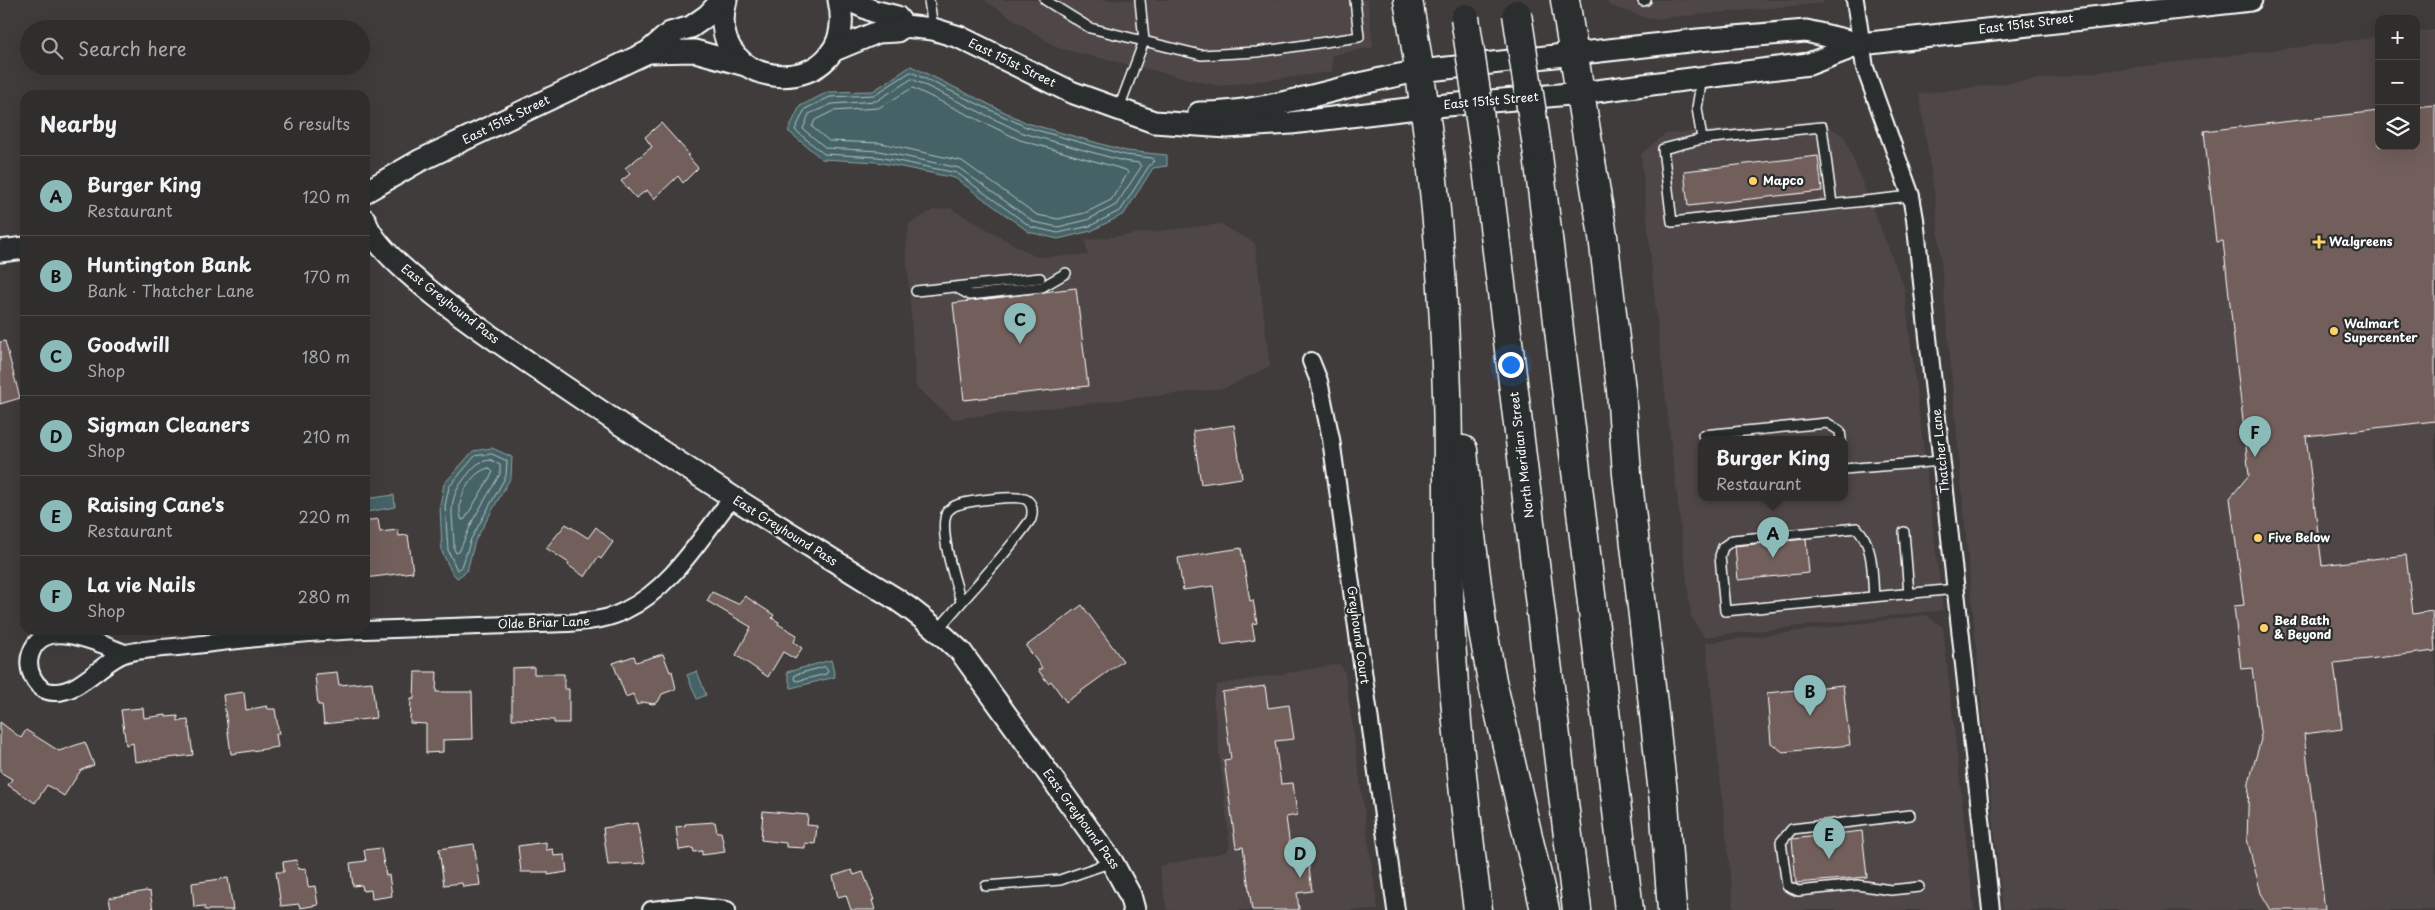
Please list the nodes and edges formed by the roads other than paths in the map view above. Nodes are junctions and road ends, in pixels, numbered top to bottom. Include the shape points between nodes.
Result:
1 (722, 0) edge
2 (726, 0) edge
3 (838, 0) edge
4 (848, 0) edge
5 (929, 0) edge
6 (1045, 0) edge
7 (1140, 0) edge
8 (1355, 0) edge
9 (1408, 0) edge
10 (1565, 0) edge
11 (1646, 0) edge
12 (1855, 0) edge
13 (2250, 0) edge
14 (1642, 1) edge
15 (1516, 7) edge
16 (1463, 9) edge
17 (904, 26) junction
18 (933, 28) junction
19 (1144, 41) junction
20 (1861, 44) junction
21 (832, 51) junction
22 (648, 52) junction
23 (1575, 54) junction
24 (746, 65) junction
25 (1420, 71) junction
26 (1702, 77) junction
27 (1581, 93) junction
28 (1425, 107) junction
29 (1119, 108) junction
30 (1702, 139) junction
31 (370, 189) edge
32 (1911, 196) junction
33 (1832, 204) junction
34 (370, 229) edge
35 (20, 249) edge
36 (0, 251) edge
37 (1066, 273) dead end
38 (1040, 278) dead end
39 (955, 288) junction
40 (916, 291) dead end
41 (1443, 300) junction
42 (1311, 362) dead end
43 (1704, 435) dead end
44 (1841, 436) edge
45 (1942, 461) junction
46 (1848, 469) edge
47 (732, 498) junction
48 (1904, 532) dead end
49 (1956, 589) junction
50 (1909, 594) junction
51 (1874, 597) junction
52 (962, 601) junction
53 (370, 630) edge
54 (938, 630) junction
55 (49, 635) edge
56 (70, 635) edge
57 (276, 635) edge
58 (125, 653) junction
59 (1664, 802) junction
60 (1910, 815) dead end
61 (1112, 862) junction
62 (986, 886) dead end
63 (1919, 887) dead end
64 (651, 910) edge
65 (728, 910) edge
66 (1134, 910) edge
67 (1396, 910) edge
68 (1478, 910) edge
69 (1545, 910) edge
70 (1577, 910) edge
71 (1629, 910) edge
72 (1672, 910) edge
73 (1682, 910) edge
74 (1991, 910) edge

1 - 22 street, East 151st Street via 691,27 670,33
2 - 24 street via 724,32 732,50
3 - 21 street via 842,14 840,33
4 - 17 street, East 151st Street via 879,14 897,17
5 - 18 lane
6 - 19 lane via 1090,28
7 - 19 lane
8 - 19 lane via 1359,37 1256,52 1201,55
9 - 25 highway
10 - 23 highway
11 - 14 lane
12 - 20 street, Thatcher Lane
13 - 20 street, East 151st Street
15 - 71 highway, bridge via 1537,147
16 - 70 highway, North Meridian Street, bridge via 1484,152
17 - 18 street, East 151st Street
17 - 21 street, East 151st Street via 897,31 866,36
18 - 29 street, East 151st Street via 959,37 1071,92
19 - 29 lane
20 - 23 street, East 151st Street via 1806,31
20 - 26 street, East 151st Street via 1809,64
20 - 32 street, Thatcher Lane via 1865,68
21 - 24 street, East 151st Street via 819,65 801,74 782,78 763,74
22 - 24 street, East 151st Street via 696,51
22 - 31 street, East 151st Street via 420,161
23 - 25 street, East 151st Street
23 - 27 highway
25 - 28 highway
25 - 29 street, East 151st Street via 1238,111 1188,113
26 - 27 street, East 151st Street
26 - 30 lane via 1697,108
27 - 28 street, East 151st Street
27 - 59 highway via 1621,390 1628,484
28 - 29 street, East 151st Street via 1227,127 1154,122
28 - 41 highway via 1436,198
30 - 33 lane via 1822,127
30 - 33 lane via 1663,149 1672,222
32 - 33 lane
32 - 45 street, Thatcher Lane
34 - 47 street, East Greyhound Pass via 401,266 442,300 566,389
35 - 36 street
37 - 39 lane via 1042,287 970,295
38 - 39 lane
39 - 40 lane
41 - 68 highway via 1452,655
41 - 69 highway via 1482,625
42 - 67 street, Greyhound Court via 1319,380 1331,439
43 - 44 lane via 1827,423 1840,431
45 - 46 lane
45 - 49 street, Thatcher Lane
47 - 53 street, Olde Briar Lane via 670,576 652,594 624,611 598,620 568,623
47 - 54 street, East Greyhound Pass via 896,600
48 - 50 lane
49 - 50 lane
49 - 74 street, Thatcher Lane
50 - 51 lane
51 - 51 lane via 1726,611 1720,556 1723,547 1732,540 1857,528 1870,549
52 - 52 lane via 986,577 1031,518 1032,507 1027,500 1019,497 957,505 947,512 944,525 953,574
52 - 54 lane
54 - 61 street, East Greyhound Pass via 961,652
55 - 58 street, Olde Briar Lane via 40,639 32,649 28,661 36,682 43,689 54,692 67,690
56 - 58 street, Olde Briar Lane
57 - 58 street, Olde Briar Lane
59 - 72 highway
59 - 73 highway
60 - 63 lane via 1792,829 1781,842 1788,886 1798,891 1857,885 1891,890
61 - 62 lane via 1060,880
61 - 66 street, East Greyhound Pass via 1130,895
64 - 65 street via 692,906

